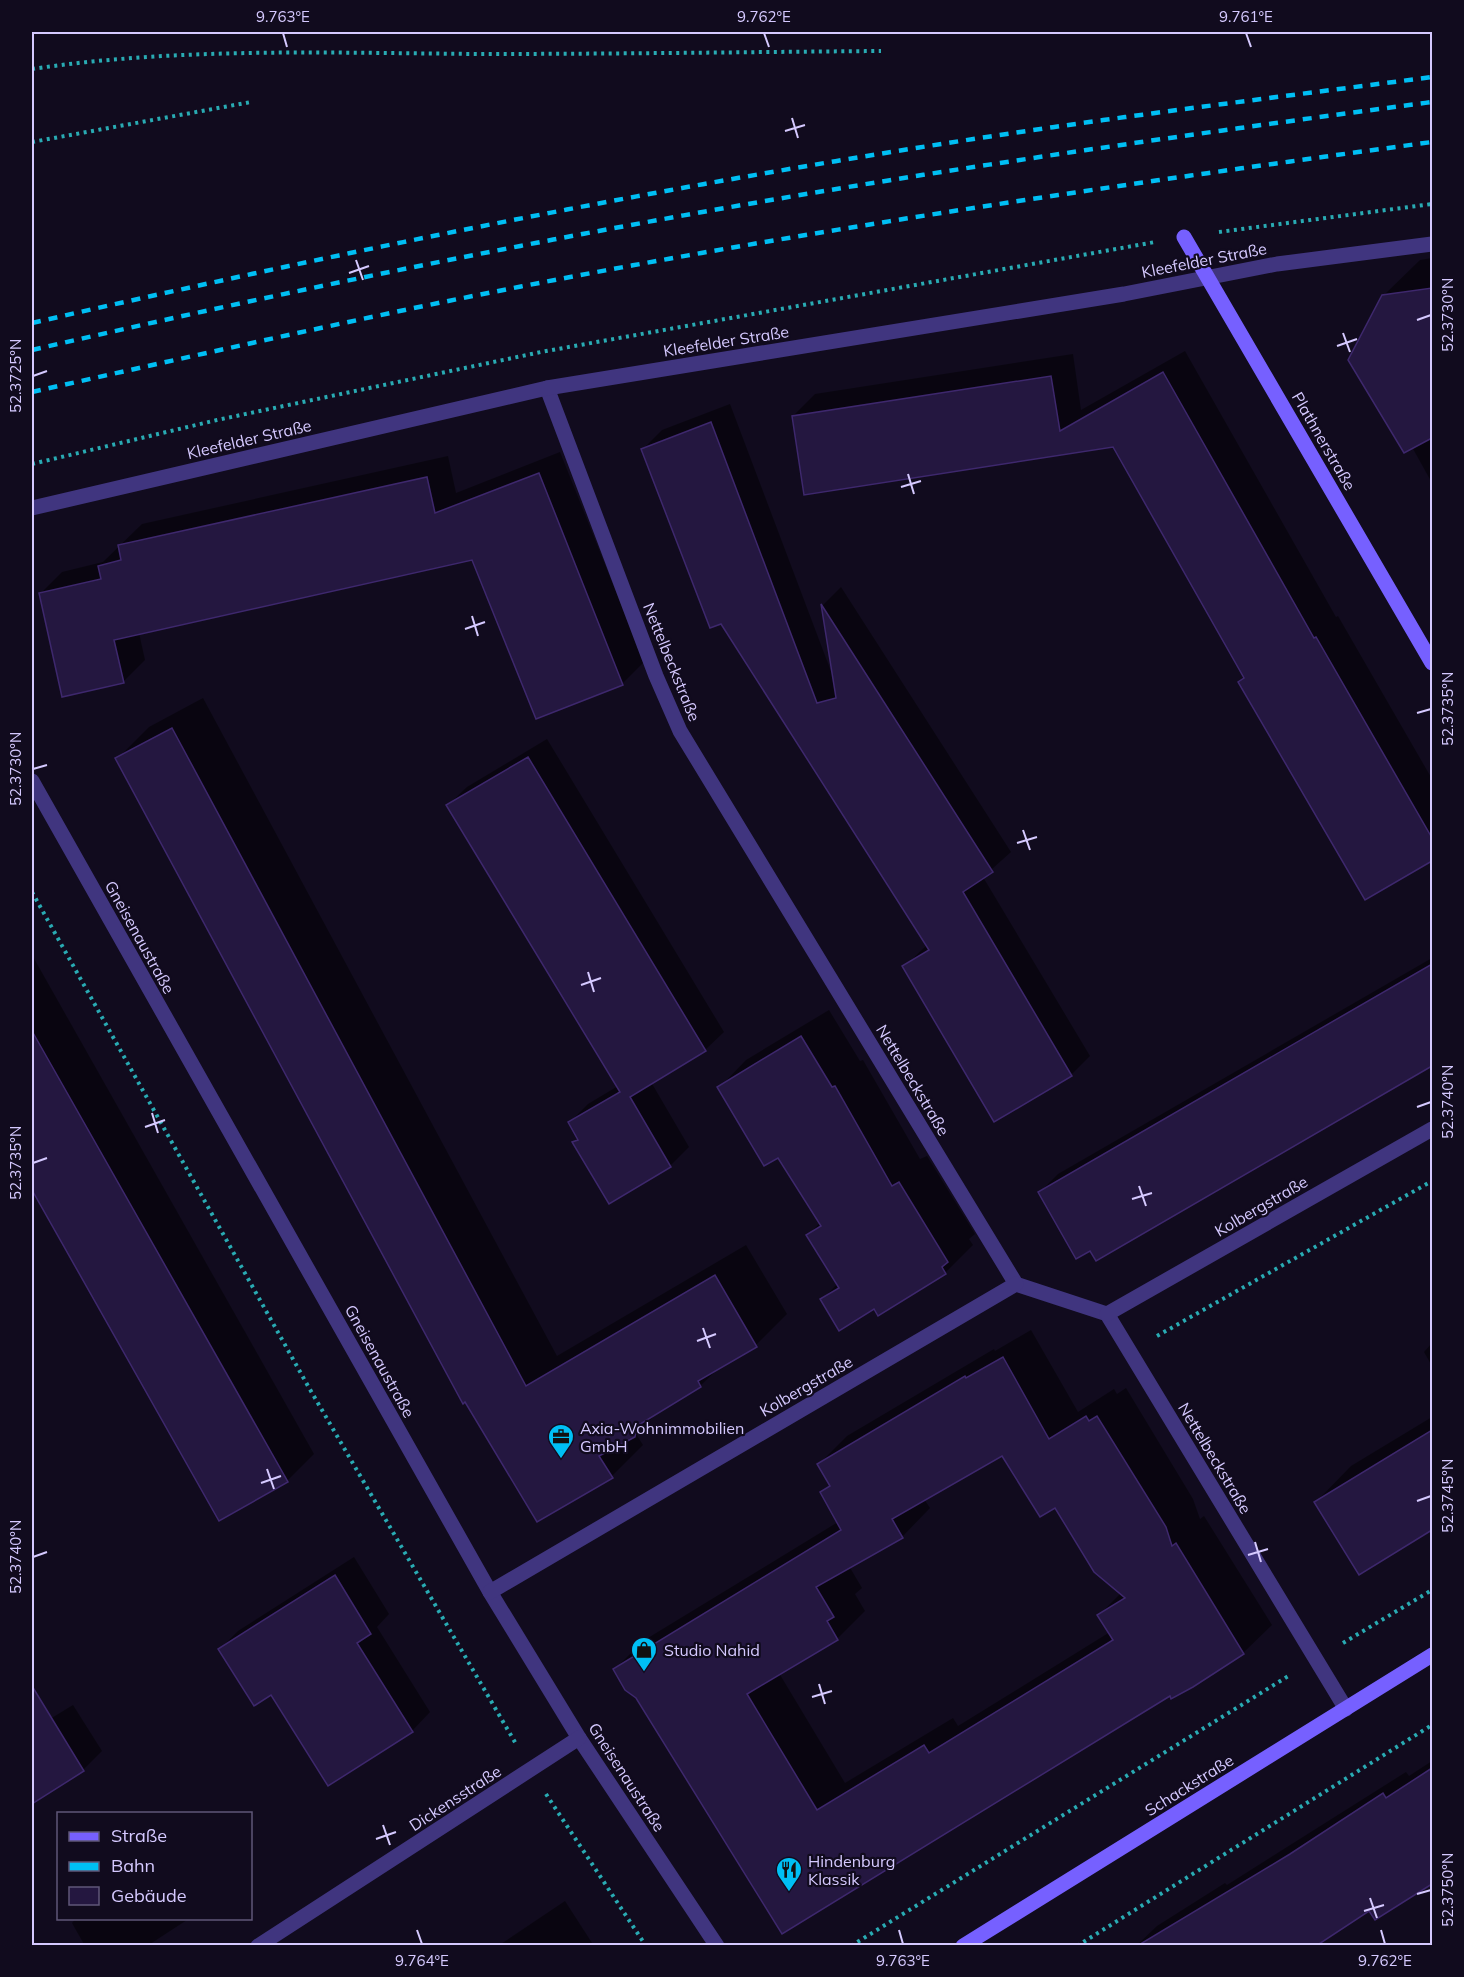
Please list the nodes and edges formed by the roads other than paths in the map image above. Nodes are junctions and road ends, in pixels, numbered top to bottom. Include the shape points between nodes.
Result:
1 (1184, 237) road end
2 (1432, 244) edge
3 (1208, 276) junction
4 (547, 388) junction
5 (32, 508) edge
6 (1432, 663) edge
7 (32, 781) edge
8 (1432, 1129) edge
9 (1016, 1284) junction
10 (1107, 1314) junction
11 (490, 1592) junction
12 (1432, 1655) edge
13 (1346, 1709) junction
14 (579, 1738) junction
15 (258, 1946) edge
16 (717, 1946) edge
17 (963, 1946) edge

1 - 3 street, Plathnerstraße
2 - 3 street, Kleefelder Straße
3 - 4 street, Kleefelder Straße via 1124,294
3 - 6 street, Plathnerstraße
4 - 5 street, Kleefelder Straße
4 - 9 street, Nettelbeckstraße via 680,732
7 - 11 street, Gneisenaustraße
8 - 10 street, Kolbergstraße
9 - 10 street
9 - 11 street, Kolbergstraße
10 - 13 street, Nettelbeckstraße
11 - 14 street, Gneisenaustraße
12 - 13 street, Schackstraße
13 - 17 street, Schackstraße
14 - 15 street, Dickensstraße
14 - 16 street, Gneisenaustraße

